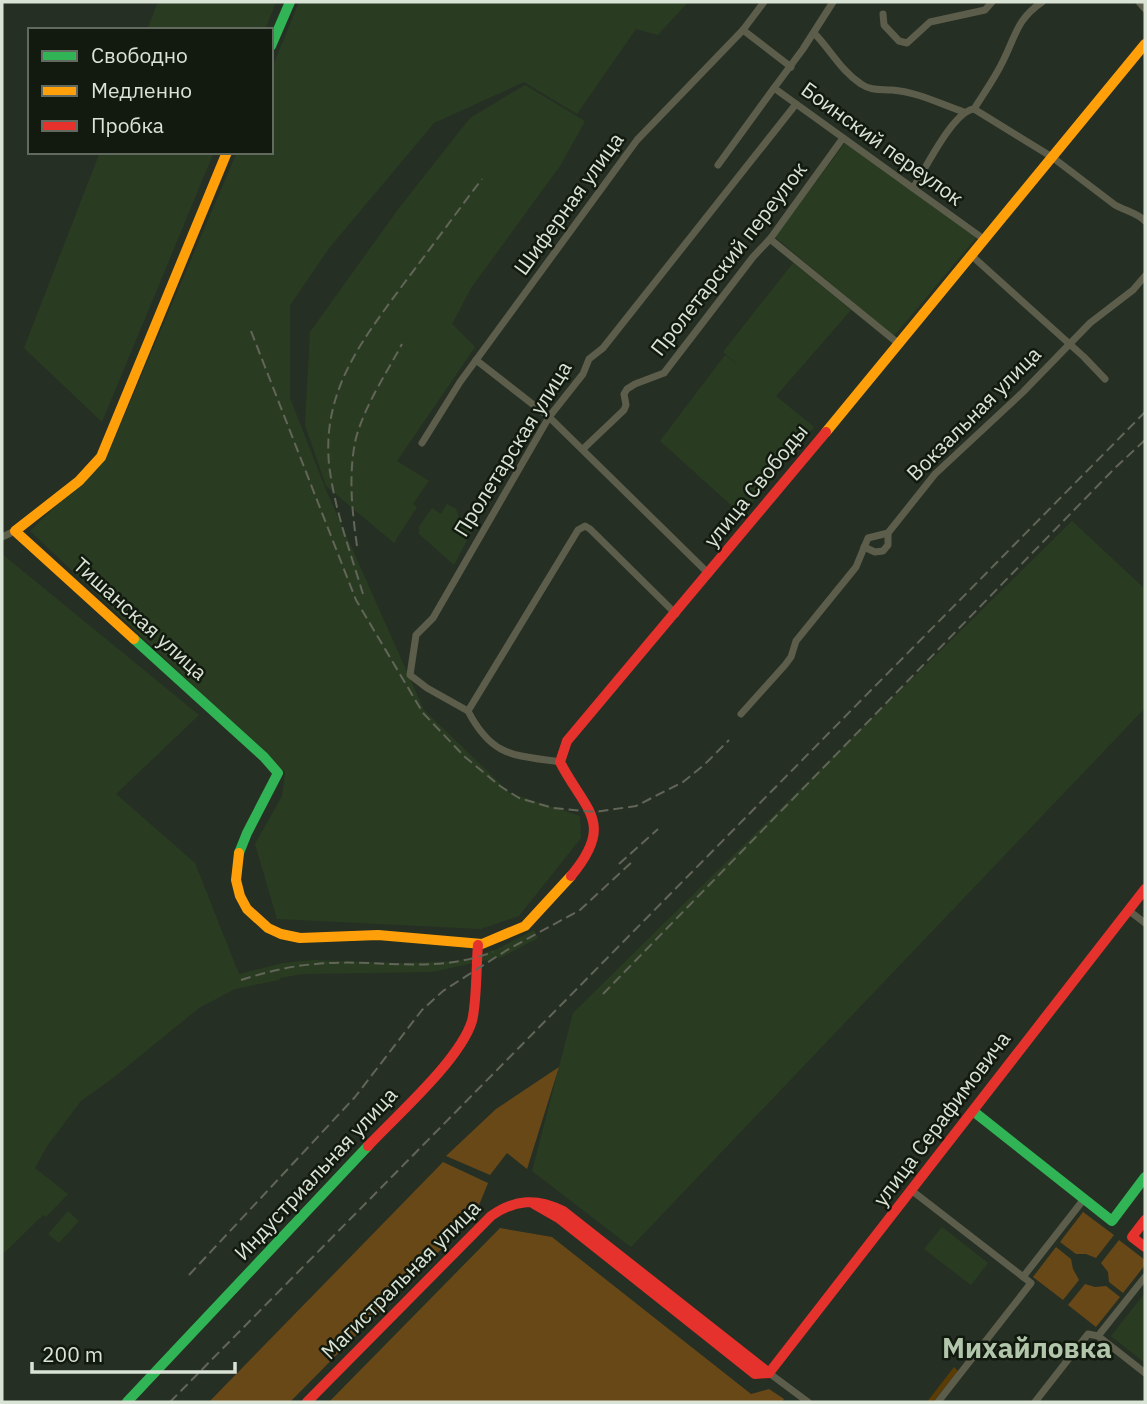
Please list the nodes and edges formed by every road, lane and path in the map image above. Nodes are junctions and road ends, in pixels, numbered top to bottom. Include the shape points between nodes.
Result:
1 (290, 2) edge
2 (764, 2) edge
3 (833, 2) edge
4 (992, 2) edge
5 (1139, 2) edge
6 (1038, 3) edge
7 (1145, 9) edge
8 (883, 14) dead end
9 (743, 30) junction
10 (814, 33) junction
11 (273, 41) edge
12 (1145, 44) edge
13 (791, 67) junction
14 (774, 88) junction
15 (796, 104) junction
16 (974, 109) junction
17 (964, 112) junction
18 (843, 138) junction
19 (226, 154) edge
20 (1052, 158) junction
21 (718, 164) dead end
22 (913, 188) junction
23 (1145, 221) edge
24 (770, 239) junction
25 (985, 240) junction
26 (972, 256) junction
27 (1145, 276) edge
28 (899, 344) junction
29 (1068, 345) junction
30 (477, 360) junction
31 (1105, 379) dead end
32 (549, 418) junction
33 (422, 443) dead end
34 (583, 449) junction
35 (15, 531) junction
36 (888, 533) junction
37 (2, 537) edge
38 (864, 547) junction
39 (709, 574) junction
40 (676, 614) junction
41 (468, 711) junction
42 (741, 714) dead end
43 (560, 762) junction
44 (1145, 889) edge
45 (1128, 910) junction
46 (1145, 923) edge
47 (478, 945) junction
48 (973, 1111) junction
49 (1145, 1177) edge
50 (912, 1190) junction
51 (1084, 1199) junction
52 (1145, 1220) edge
53 (1145, 1247) edge
54 (1023, 1277) junction
55 (1145, 1277) edge
56 (1098, 1336) junction
57 (769, 1373) junction
58 (1145, 1373) edge
59 (127, 1402) edge
60 (307, 1402) edge
61 (807, 1402) edge
62 (938, 1402) edge
63 (1035, 1402) edge

1 - 11 street
2 - 9 street, Шиферная улица
3 - 10 street, Боинский переулок
4 - 8 street via 985,10 930,22 908,43 890,32
5 - 7 street
6 - 16 street via 1023,17
9 - 13 street
9 - 30 street, Шиферная улица via 637,140
10 - 13 street, Боинский переулок
10 - 17 street via 861,85 920,95
12 - 20 street, улица Свободы
13 - 14 street, Боинский переулок
14 - 15 street, Боинский переулок
14 - 21 street
15 - 18 street, Боинский переулок
15 - 32 street, Пролетарская улица via 604,348 589,359
16 - 17 street
16 - 20 street
17 - 22 street
18 - 22 street, Боинский переулок
18 - 24 street, Пролетарский переулок
19 - 35 street via 102,457
20 - 23 street via 1115,205
20 - 25 street, улица Свободы
22 - 25 street, Боинский переулок
24 - 28 street
24 - 34 street, Пролетарский переулок via 664,373 627,389 624,410
25 - 26 street, улица Свободы
26 - 28 street, улица Свободы
26 - 29 street
27 - 29 street, Вокзальная улица
28 - 39 street, улица Свободы
29 - 31 street
29 - 36 street, Вокзальная улица via 935,474
30 - 32 street
30 - 33 street, Шиферная улица
32 - 34 street
32 - 41 street, Пролетарская улица via 433,618 416,635 410,675
34 - 39 street
35 - 37 street
35 - 47 street, Тишанская улица via 278,773 237,857 239,895 259,922 283,935 424,937
36 - 38 street, Вокзальная улица via 868,538
36 - 38 street via 883,551
38 - 42 street via 856,567 796,641 791,657
39 - 40 street, улица Свободы
40 - 41 street via 590,529 582,527
40 - 43 street, улица Свободы via 567,741
41 - 43 street via 484,739 498,748
43 - 47 street via 594,819 593,839 584,859 530,923
44 - 45 street, улица Серафимовича
45 - 46 street
45 - 48 street, улица Серафимовича
47 - 59 street, Индустриальная улица via 472,1020 462,1042
48 - 50 street, улица Серафимовича
48 - 51 street
49 - 51 street via 1112,1221
50 - 54 street
50 - 57 street, улица Серафимовича
51 - 54 street
52 - 53 street via 1132,1237
54 - 62 street via 1031,1283
55 - 56 street
56 - 58 street
56 - 63 street via 1088,1334
57 - 60 street, Магистральная улица via 755,1374 560,1219 531,1202 520,1201 491,1216
57 - 61 street

